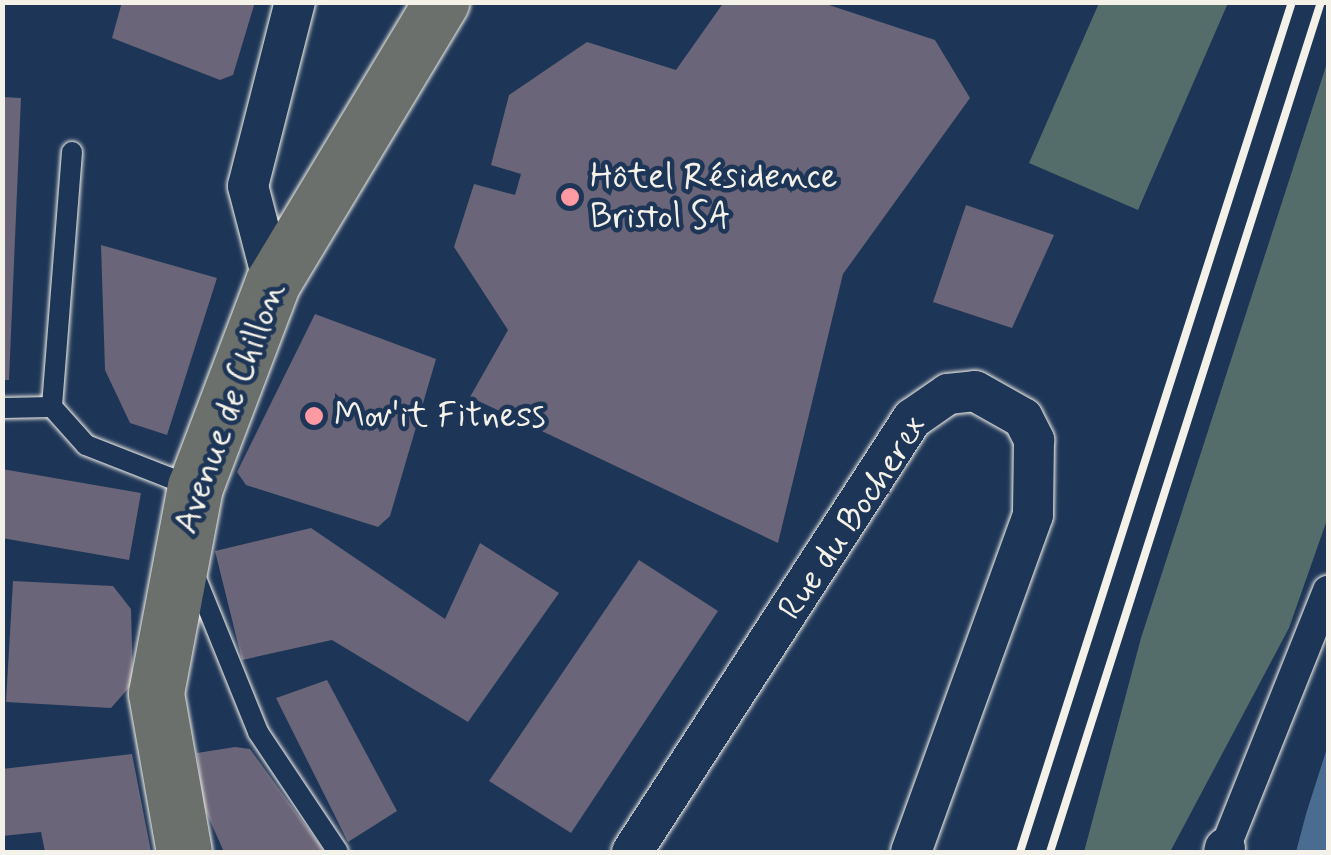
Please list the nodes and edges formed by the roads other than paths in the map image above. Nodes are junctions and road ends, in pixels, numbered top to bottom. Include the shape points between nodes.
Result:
1 (295, 2) edge
2 (441, 2) edge
3 (72, 152) dead end
4 (273, 282) junction
5 (52, 407) junction
6 (2, 408) edge
7 (195, 488) junction
8 (180, 541) junction
9 (1328, 591) edge
10 (1224, 850) edge
11 (184, 852) edge
12 (338, 852) edge
13 (632, 852) edge
14 (911, 852) edge

1 - 4 street via 248,186
2 - 4 main road, Avenue de Chillon
3 - 5 lane
4 - 7 main road, Avenue de Chillon
5 - 6 lane
5 - 7 lane via 86,444
7 - 8 main road, Avenue de Chillon
8 - 11 main road, Avenue de Chillon via 156,693
8 - 12 lane via 258,732
9 - 10 street
13 - 14 street, Rue du Bocherex via 912,419 948,394 975,390 1024,418 1034,440 1033,516

